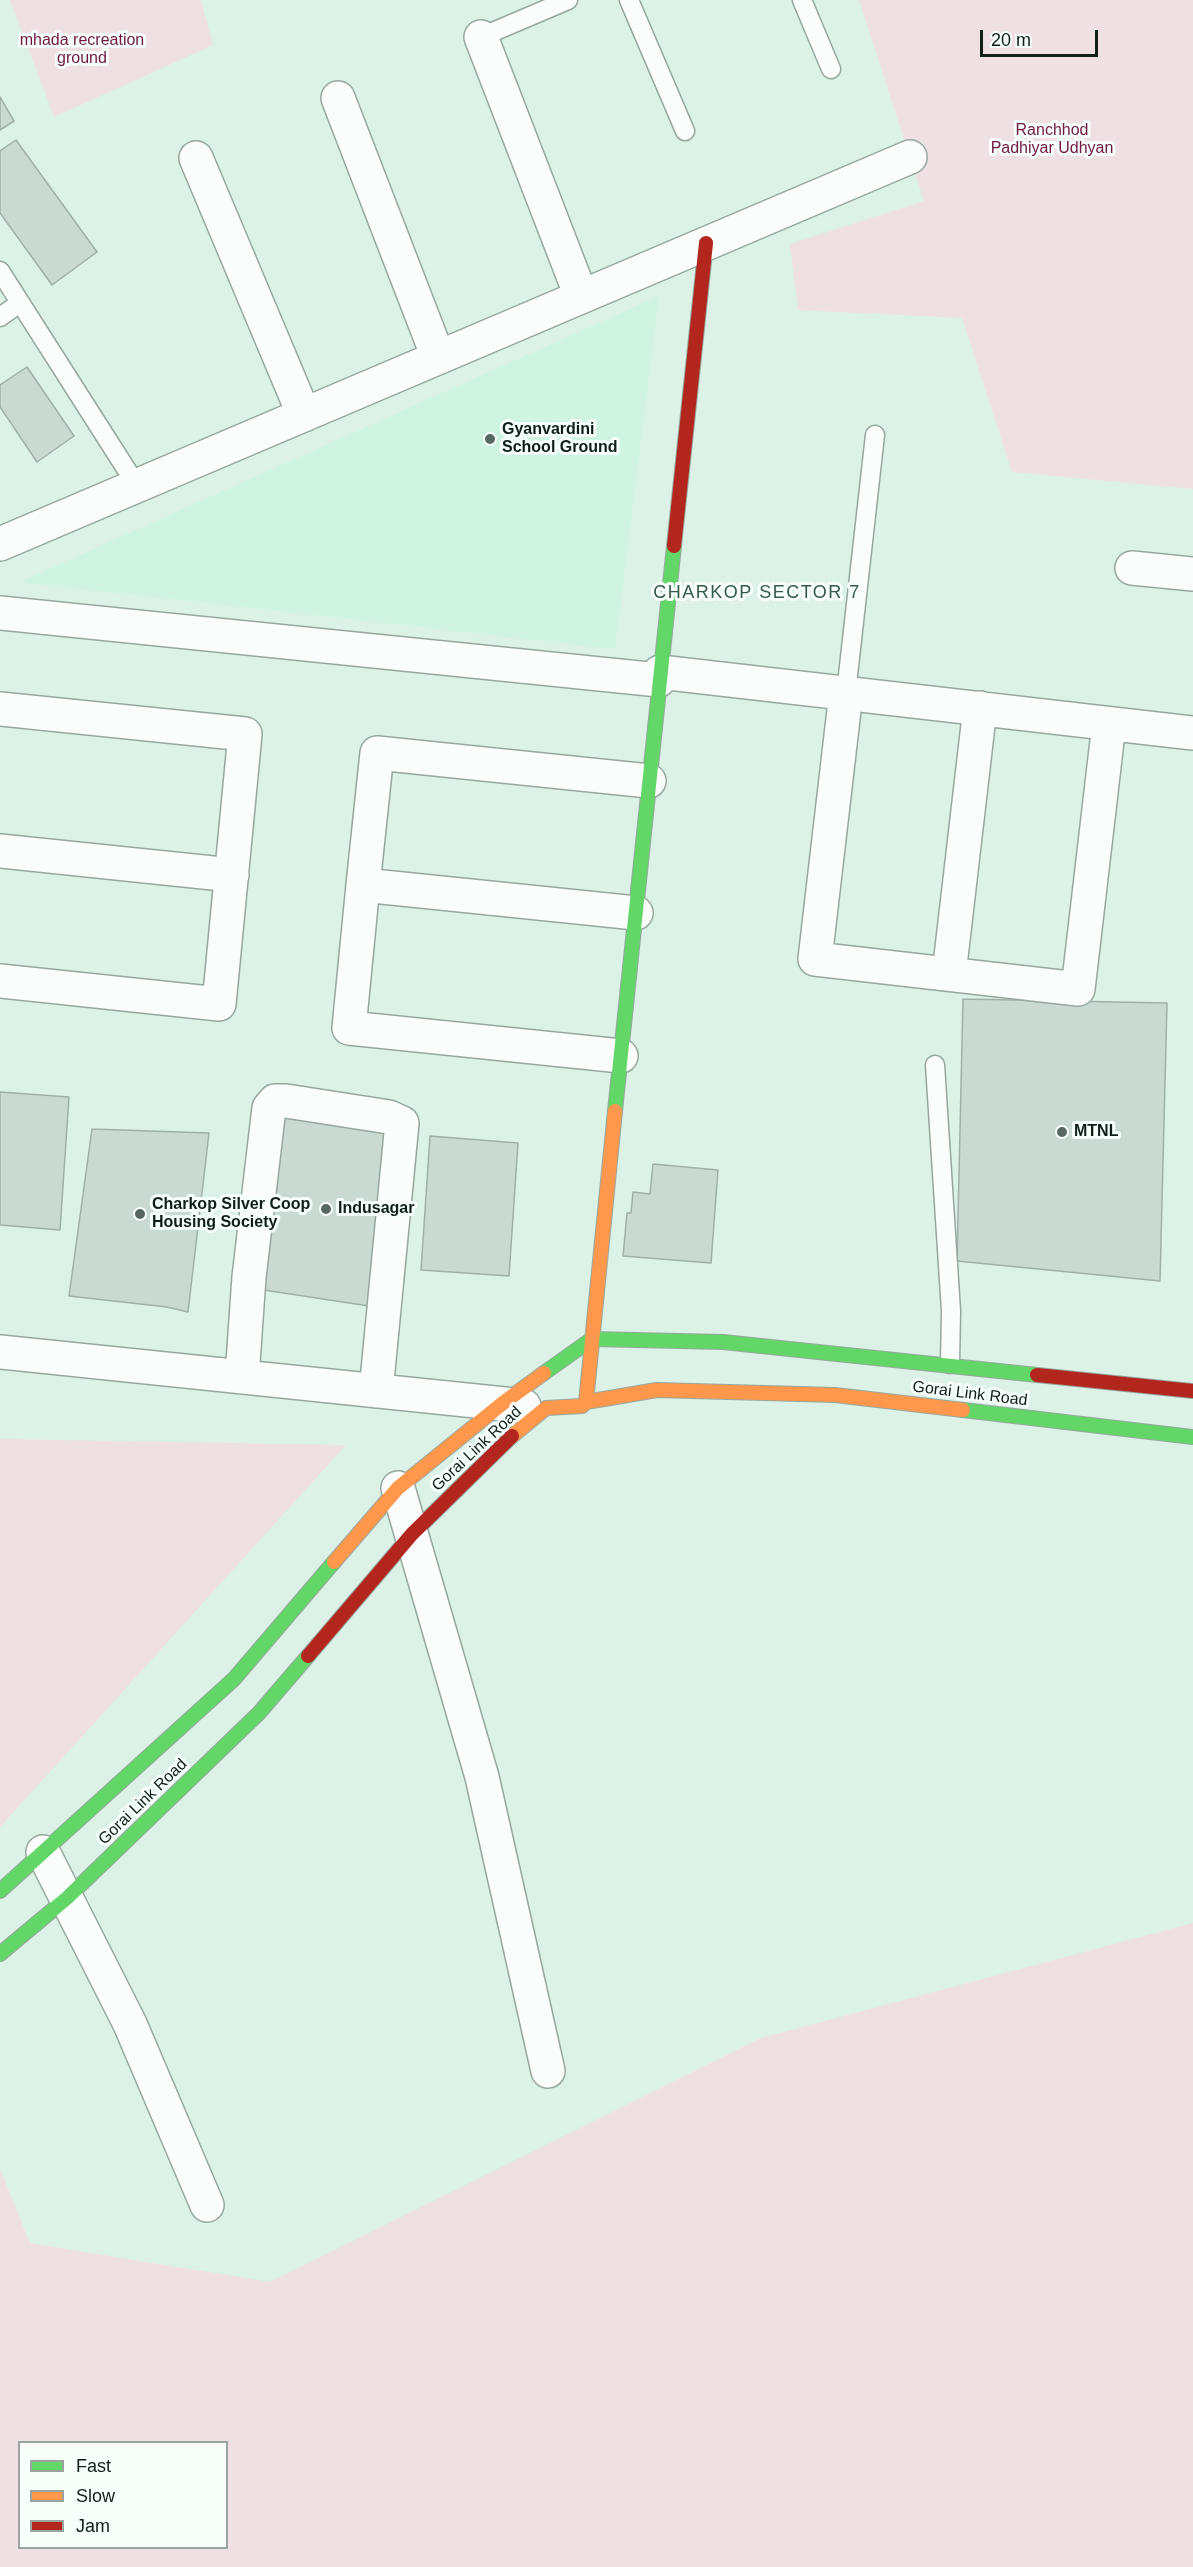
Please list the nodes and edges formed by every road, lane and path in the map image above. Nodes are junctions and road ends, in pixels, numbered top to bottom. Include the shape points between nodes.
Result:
1 (568, 0) edge
2 (629, 0) edge
3 (802, 0) edge
4 (480, 37) joint
5 (831, 69) dead end
6 (338, 98) dead end
7 (685, 131) dead end
8 (910, 156) dead end
9 (196, 158) dead end
10 (706, 243) junction
11 (0, 271) edge
12 (581, 296) junction
13 (20, 303) junction
14 (0, 316) edge
15 (438, 357) junction
16 (304, 415) junction
17 (875, 435) dead end
18 (137, 486) junction
19 (0, 544) edge
20 (1132, 568) dead end
21 (1193, 574) edge
22 (0, 613) edge
23 (660, 676) junction
24 (846, 693) junction
25 (980, 708) junction
26 (0, 709) edge
27 (1109, 724) junction
28 (1193, 733) edge
29 (649, 781) junction
30 (0, 851) edge
31 (232, 875) junction
32 (363, 885) junction
33 (636, 913) junction
34 (950, 974) junction
35 (0, 981) edge
36 (621, 1056) junction
37 (934, 1065) dead end
38 (592, 1339) junction
39 (0, 1352) edge
40 (950, 1364) junction
41 (242, 1377) junction
42 (376, 1391) junction
43 (1193, 1391) edge
44 (586, 1402) junction
45 (502, 1403) junction
46 (546, 1408) junction
47 (1193, 1437) edge
48 (398, 1488) junction
49 (412, 1534) junction
50 (43, 1852) junction
51 (0, 1891) edge
52 (67, 1898) junction
53 (0, 1954) edge
54 (548, 2071) dead end
55 (207, 2205) dead end

1 - 4 lane
2 - 7 lane
3 - 5 lane
4 - 12 street
6 - 15 street
8 - 10 street
9 - 16 street
10 - 12 street
10 - 23 main road
11 - 13 lane
12 - 15 street
13 - 14 lane
13 - 18 lane
15 - 16 street
16 - 18 street
17 - 24 lane
18 - 19 street
20 - 21 street
22 - 23 street
23 - 24 street
23 - 29 main road
24 - 25 street
24 - 34 street via 815,959
25 - 27 street
25 - 34 street
26 - 31 street via 245,734
27 - 28 street
27 - 34 street via 1078,989
29 - 32 street via 377,753
29 - 33 main road
30 - 31 street
31 - 35 street via 219,1004
32 - 33 street
32 - 36 street via 349,1028
33 - 36 main road
36 - 38 main road
37 - 40 lane via 951,1311
38 - 40 main road, Gorai Link Road via 723,1342
38 - 44 main road
38 - 45 main road, Gorai Link Road
39 - 41 street
40 - 43 main road, Gorai Link Road
41 - 42 street
41 - 42 street via 249,1277 269,1108 275,1101 286,1101 389,1117 402,1123
42 - 45 street
44 - 46 main road, Gorai Link Road via 582,1406
44 - 47 main road, Gorai Link Road via 657,1390 835,1395
45 - 46 street
45 - 48 main road, Gorai Link Road
46 - 49 main road, Gorai Link Road via 500,1447
48 - 49 street
48 - 50 main road, Gorai Link Road via 234,1679
49 - 52 main road, Gorai Link Road via 259,1713
49 - 54 street via 482,1778
50 - 51 main road, Gorai Link Road
50 - 52 street
52 - 53 main road, Gorai Link Road
52 - 55 street via 130,2024

